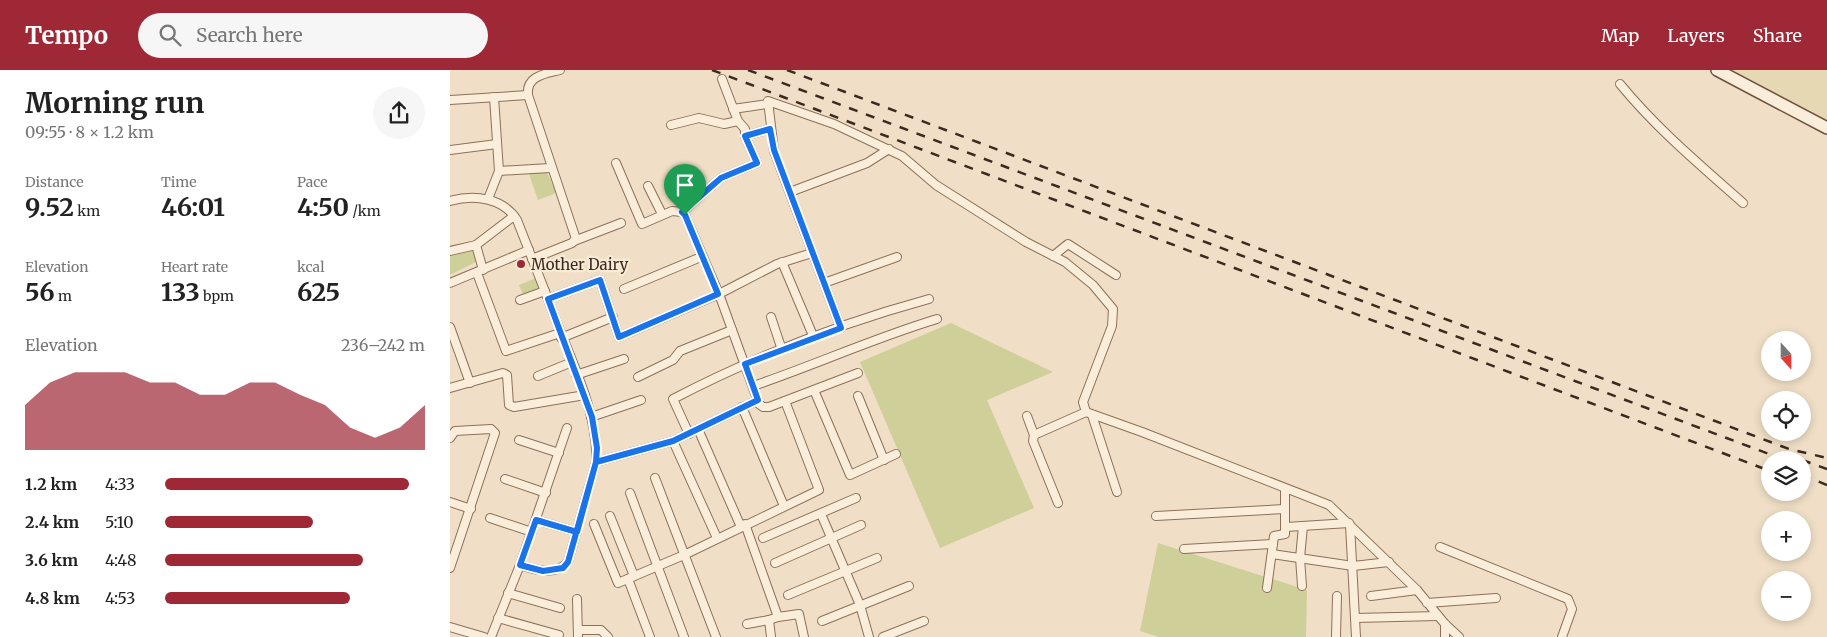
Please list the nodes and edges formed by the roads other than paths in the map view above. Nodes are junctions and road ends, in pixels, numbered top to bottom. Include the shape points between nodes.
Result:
1 (560, 70) edge
2 (1717, 70) edge
3 (722, 79) dead end
4 (1620, 84) dead end
5 (528, 95) junction
6 (494, 97) junction
7 (450, 100) edge
8 (767, 104) junction
9 (733, 109) junction
10 (738, 121) junction
11 (671, 125) dead end
12 (1827, 128) edge
13 (770, 129) junction
14 (745, 136) junction
15 (497, 144) junction
16 (889, 149) junction
17 (450, 150) edge
18 (616, 163) dead end
19 (550, 168) junction
20 (499, 171) junction
21 (648, 186) dead end
22 (790, 192) junction
23 (488, 199) junction
24 (450, 201) edge
25 (1743, 203) dead end
26 (682, 212) junction
27 (662, 214) junction
28 (514, 216) junction
29 (621, 223) dead end
30 (574, 241) junction
31 (476, 245) junction
32 (529, 250) junction
33 (450, 251) edge
34 (812, 253) junction
35 (1053, 256) junction
36 (701, 257) junction
37 (897, 257) dead end
38 (532, 259) junction
39 (782, 262) junction
40 (480, 271) junction
41 (1116, 275) dead end
42 (450, 283) edge
43 (824, 284) junction
44 (624, 289) dead end
45 (545, 291) junction
46 (718, 294) junction
47 (548, 299) junction
48 (929, 299) dead end
49 (520, 300) dead end
50 (613, 316) junction
51 (771, 317) dead end
52 (937, 319) dead end
53 (450, 327) edge
54 (841, 328) junction
55 (732, 330) junction
56 (560, 336) junction
57 (814, 338) junction
58 (782, 350) junction
59 (624, 358) dead end
60 (572, 362) junction
61 (745, 364) junction
62 (858, 373) dead end
63 (576, 375) junction
64 (538, 376) dead end
65 (638, 377) dead end
66 (470, 383) junction
67 (753, 386) junction
68 (450, 388) edge
69 (814, 390) junction
70 (585, 395) junction
71 (858, 396) dead end
72 (641, 400) dead end
73 (758, 400) junction
74 (785, 401) junction
75 (742, 407) junction
76 (1089, 414) junction
77 (1027, 416) dead end
78 (592, 417) junction
79 (567, 428) dead end
80 (698, 429) junction
81 (689, 434) junction
82 (1034, 434) junction
83 (450, 438) edge
84 (519, 440) dead end
85 (673, 441) junction
86 (559, 453) junction
87 (896, 454) dead end
88 (884, 460) junction
89 (596, 462) junction
90 (655, 478) dead end
91 (505, 479) dead end
92 (1285, 490) junction
93 (1117, 492) dead end
94 (546, 493) junction
95 (630, 493) dead end
96 (856, 498) dead end
97 (450, 502) edge
98 (1058, 503) dead end
99 (784, 506) junction
100 (472, 509) junction
101 (1285, 509) junction
102 (821, 514) junction
103 (610, 516) dead end
104 (1156, 516) dead end
105 (490, 518) dead end
106 (536, 520) junction
107 (594, 524) dead end
108 (1350, 524) junction
109 (861, 525) dead end
110 (743, 526) junction
111 (1286, 526) junction
112 (1303, 526) junction
113 (532, 532) junction
114 (577, 532) junction
115 (717, 538) junction
116 (763, 538) dead end
117 (831, 538) junction
118 (1272, 544) junction
119 (454, 547) edge
120 (1440, 547) dead end
121 (1184, 548) dead end
122 (1272, 554) junction
123 (684, 555) junction
124 (877, 558) dead end
125 (1300, 558) junction
126 (1389, 562) junction
127 (775, 563) dead end
128 (520, 565) junction
129 (1353, 566) junction
130 (656, 567) junction
131 (450, 568) edge
132 (846, 571) junction
133 (631, 578) junction
134 (909, 586) dead end
135 (1302, 586) dead end
136 (1267, 588) dead end
137 (1417, 590) junction
138 (508, 593) junction
139 (788, 595) dead end
140 (1338, 596) dead end
141 (1371, 596) dead end
142 (1496, 598) dead end
143 (577, 599) dead end
144 (1428, 603) junction
145 (860, 605) junction
146 (560, 608) dead end
147 (1438, 616) junction
148 (778, 617) junction
149 (498, 618) junction
150 (1355, 618) junction
151 (769, 620) junction
152 (822, 621) dead end
153 (924, 621) dead end
154 (747, 624) dead end
155 (1445, 624) junction
156 (450, 627) edge
157 (578, 633) edge
158 (559, 635) dead end
159 (484, 637) edge
160 (491, 637) edge
161 (608, 637) edge
162 (650, 637) edge
163 (684, 637) edge
164 (716, 637) edge
165 (771, 637) edge
166 (804, 637) edge
167 (869, 637) edge
168 (883, 637) edge
169 (1336, 637) edge
170 (1356, 637) edge
171 (1445, 637) edge
172 (1459, 637) edge
173 (1562, 637) edge

1 - 5 street via 531,80 527,86
2 - 12 street
3 - 9 street
4 - 25 street via 1675,145
5 - 6 street
5 - 19 street
6 - 7 street
6 - 15 street
8 - 9 street
8 - 13 street
8 - 16 street via 768,101 834,124
9 - 10 street
10 - 11 street via 724,124 700,118
10 - 14 street via 745,129
13 - 14 street
13 - 22 street via 774,150
14 - 26 street via 757,163 721,178
15 - 17 street
15 - 20 street
16 - 22 street via 867,163
16 - 35 street via 944,190
18 - 27 street via 639,221 646,223
19 - 20 street
19 - 30 street via 576,233
20 - 23 street
21 - 27 street
22 - 34 street
23 - 24 street via 458,198
23 - 28 street via 505,206
26 - 27 street
26 - 36 street
28 - 31 street
28 - 32 street
29 - 30 street
30 - 38 street
31 - 33 street
31 - 40 street
32 - 38 street
32 - 40 street
34 - 39 street
34 - 43 street
35 - 41 street via 1068,244
35 - 76 street via 1093,285 1113,309 1112,326 1083,402
36 - 44 street
36 - 46 street
37 - 43 street
38 - 45 street
39 - 46 street
39 - 57 street
40 - 42 street
40 - 56 street via 506,351
43 - 54 street
45 - 47 street
45 - 49 street
46 - 50 street via 619,337
46 - 55 street
47 - 50 street via 600,280
47 - 56 street
48 - 54 street
50 - 56 street
51 - 58 street
52 - 67 street
53 - 66 street
54 - 57 street
55 - 61 street
55 - 65 street via 680,351 673,360
56 - 60 street
57 - 58 street
58 - 61 street
59 - 63 street
60 - 63 street
60 - 64 street
61 - 67 street
61 - 81 street via 672,399
62 - 69 street
63 - 70 street
66 - 68 street
66 - 70 street via 503,373 508,380 509,405 514,407
67 - 73 street
69 - 74 street
69 - 88 street via 850,475
70 - 78 street
71 - 88 street
72 - 78 street
73 - 74 street via 763,407
73 - 75 street
74 - 99 street via 819,490
75 - 80 street
75 - 99 street
76 - 82 street
76 - 92 street
76 - 93 street
77 - 82 street
78 - 89 street
79 - 86 street
80 - 81 street
80 - 110 street
81 - 85 street
82 - 98 street via 1033,441
83 - 100 street via 456,431 491,429 495,433
84 - 86 street
85 - 89 street
85 - 115 street
86 - 94 street
87 - 88 street
89 - 114 street
90 - 123 street
91 - 94 street
92 - 101 street
92 - 108 street via 1329,505
94 - 106 street
95 - 130 street
96 - 102 street
97 - 100 street
99 - 110 street
100 - 119 street
101 - 104 street
101 - 111 street
102 - 116 street
102 - 117 street
103 - 133 street
105 - 113 street
106 - 113 street
106 - 114 street
107 - 133 street via 618,583
108 - 112 street
108 - 126 street
108 - 129 street
109 - 117 street
110 - 115 street
110 - 148 street
111 - 112 street
111 - 118 street via 1285,534 1274,536
112 - 125 street
113 - 128 street
114 - 128 street via 563,568 543,571
115 - 123 street
117 - 127 street
117 - 132 street
118 - 121 street
118 - 122 street
119 - 131 street
120 - 173 street via 1568,599 1572,609
122 - 125 street
122 - 136 street
123 - 130 street
123 - 164 street
124 - 132 street
125 - 129 street
125 - 135 street
126 - 129 street
126 - 137 street
128 - 138 street
129 - 150 street
130 - 133 street
130 - 163 street
132 - 139 street
132 - 145 street
133 - 162 street
134 - 145 street
137 - 141 street
137 - 144 street
138 - 146 street
138 - 149 street
140 - 169 street
142 - 144 street
143 - 157 street
144 - 147 street
145 - 152 street
145 - 167 street
147 - 150 street
147 - 155 street
148 - 151 street
148 - 166 street via 799,614
149 - 158 street
149 - 160 street
150 - 170 street
151 - 154 street
151 - 165 street
153 - 168 street
155 - 171 street
155 - 172 street
156 - 159 street
157 - 161 street via 602,630

